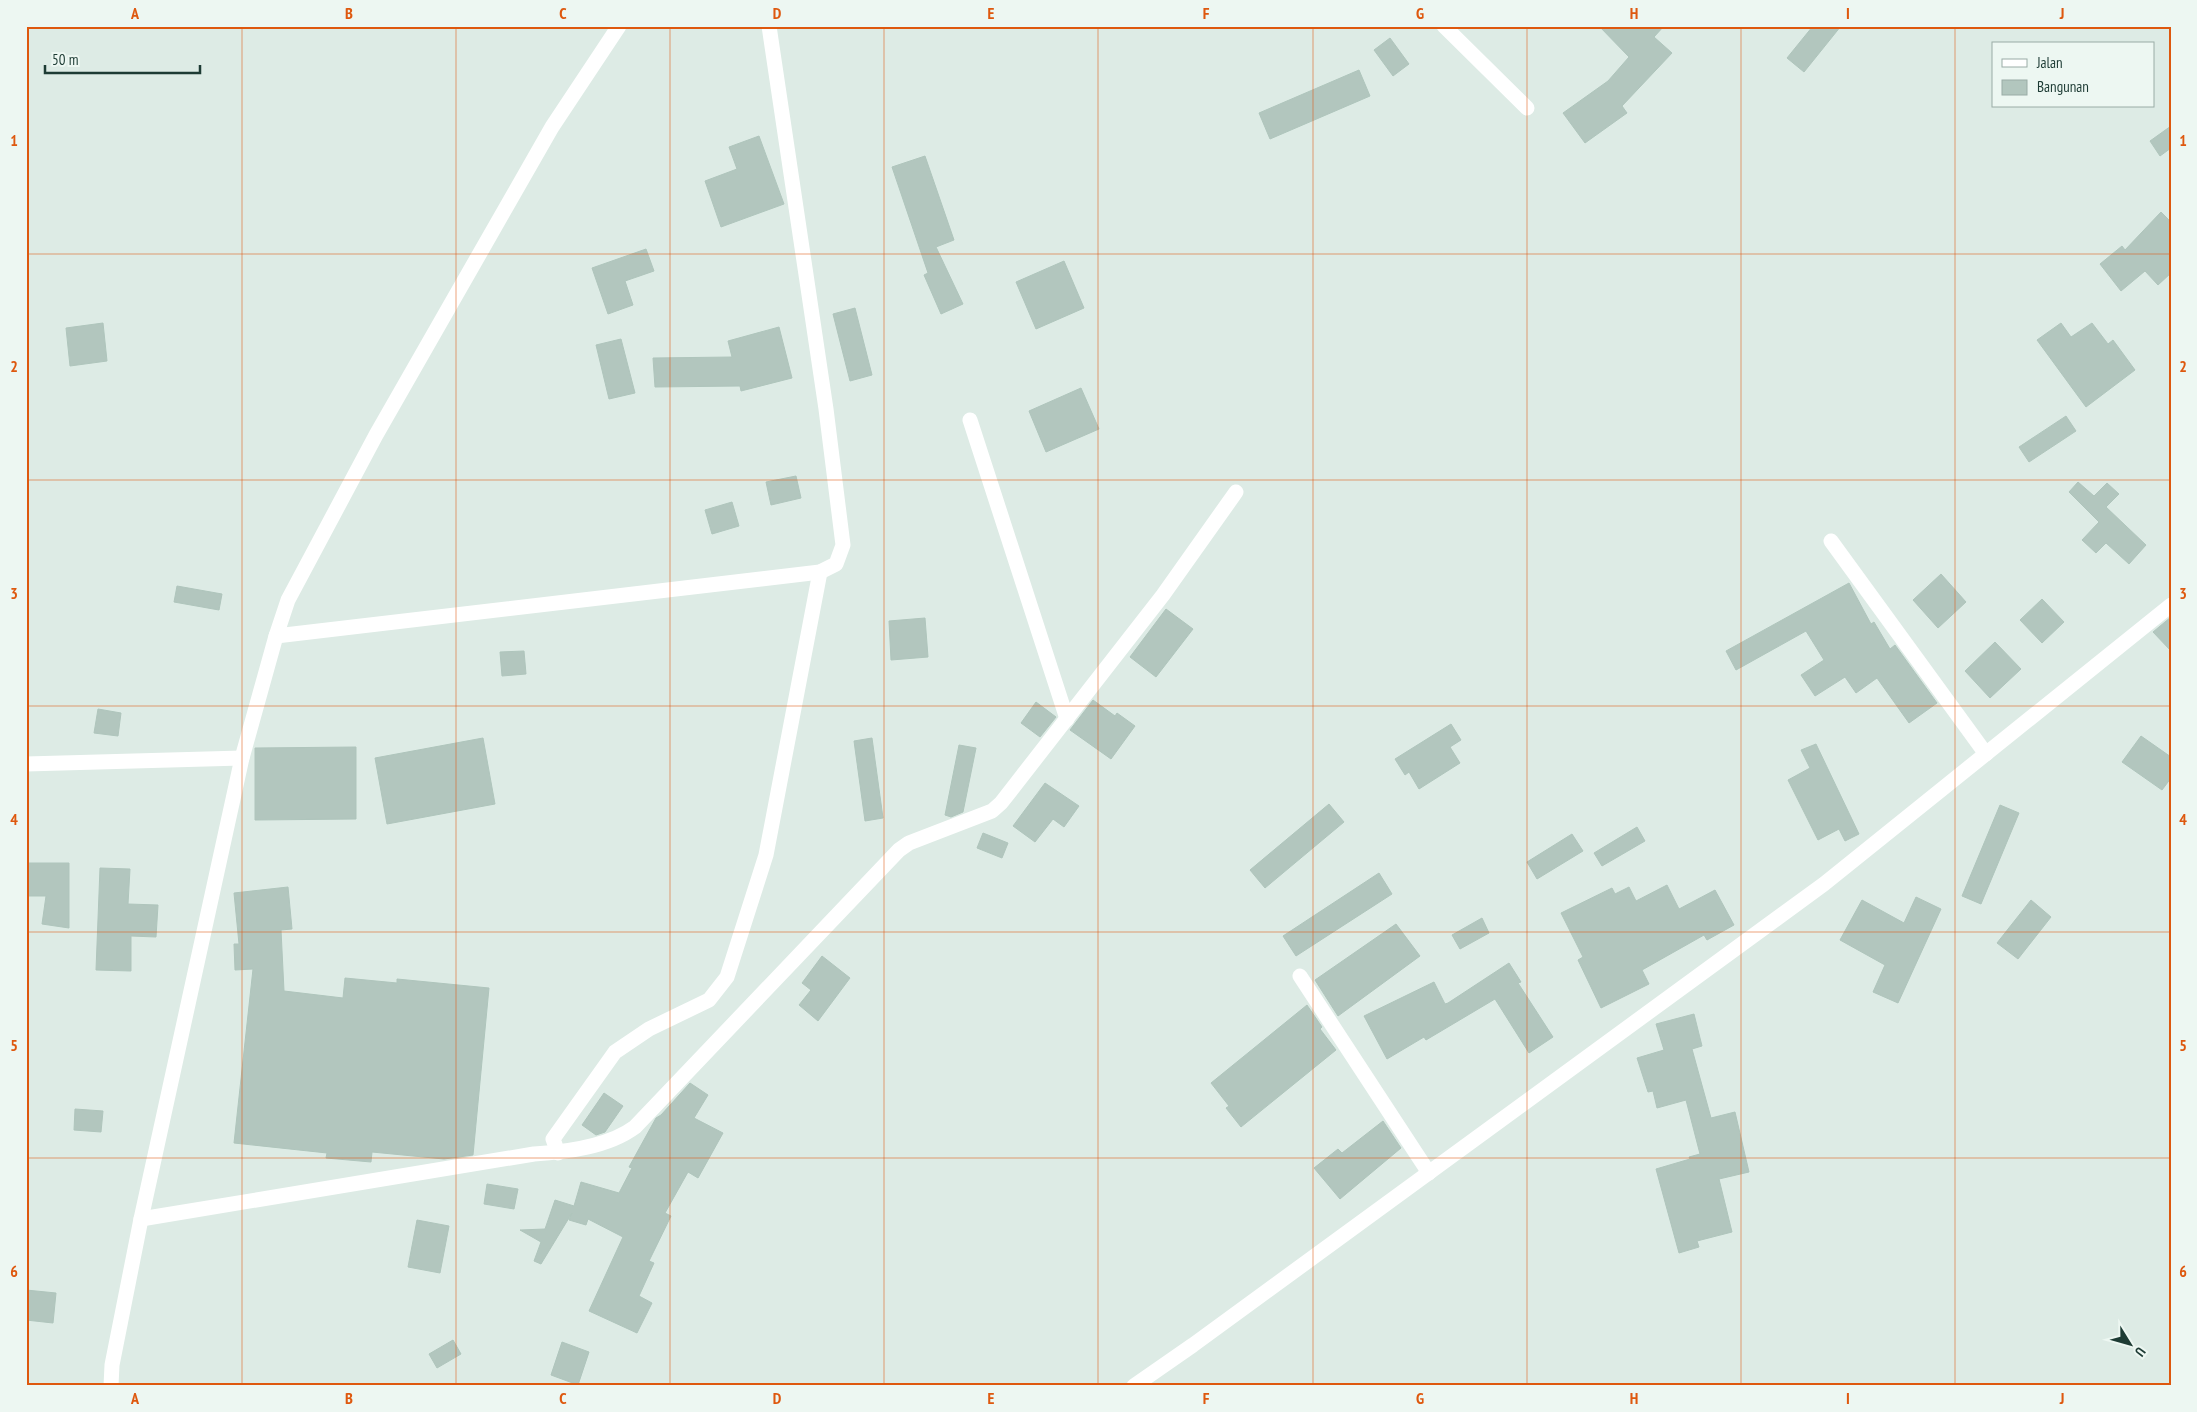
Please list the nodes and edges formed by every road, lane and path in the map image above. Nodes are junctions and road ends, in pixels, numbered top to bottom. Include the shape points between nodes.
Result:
1 (619, 26) edge
2 (770, 26) edge
3 (1444, 26) edge
4 (1527, 108) dead end
5 (970, 420) dead end
6 (1236, 492) dead end
7 (1831, 541) dead end
8 (820, 572) junction
9 (2171, 605) edge
10 (276, 636) junction
11 (1067, 719) junction
12 (1986, 754) junction
13 (242, 758) junction
14 (26, 764) edge
15 (1300, 976) dead end
16 (558, 1153) junction
17 (1430, 1173) junction
18 (140, 1219) junction
19 (110, 1386) edge
20 (1134, 1386) edge

1 - 10 street via 552,127 376,435 288,600
2 - 8 street via 843,545 836,564
3 - 4 street
5 - 11 street
6 - 11 street via 1164,595
7 - 12 street
8 - 10 street
8 - 16 street via 766,855 727,977 710,1000 650,1029 615,1052 553,1139
9 - 12 street
10 - 13 street
11 - 16 street via 992,811 899,850 635,1127 623,1136
12 - 17 street via 1824,884
13 - 14 street
13 - 18 street
15 - 17 street
16 - 18 street via 534,1154
17 - 20 street
18 - 19 street

